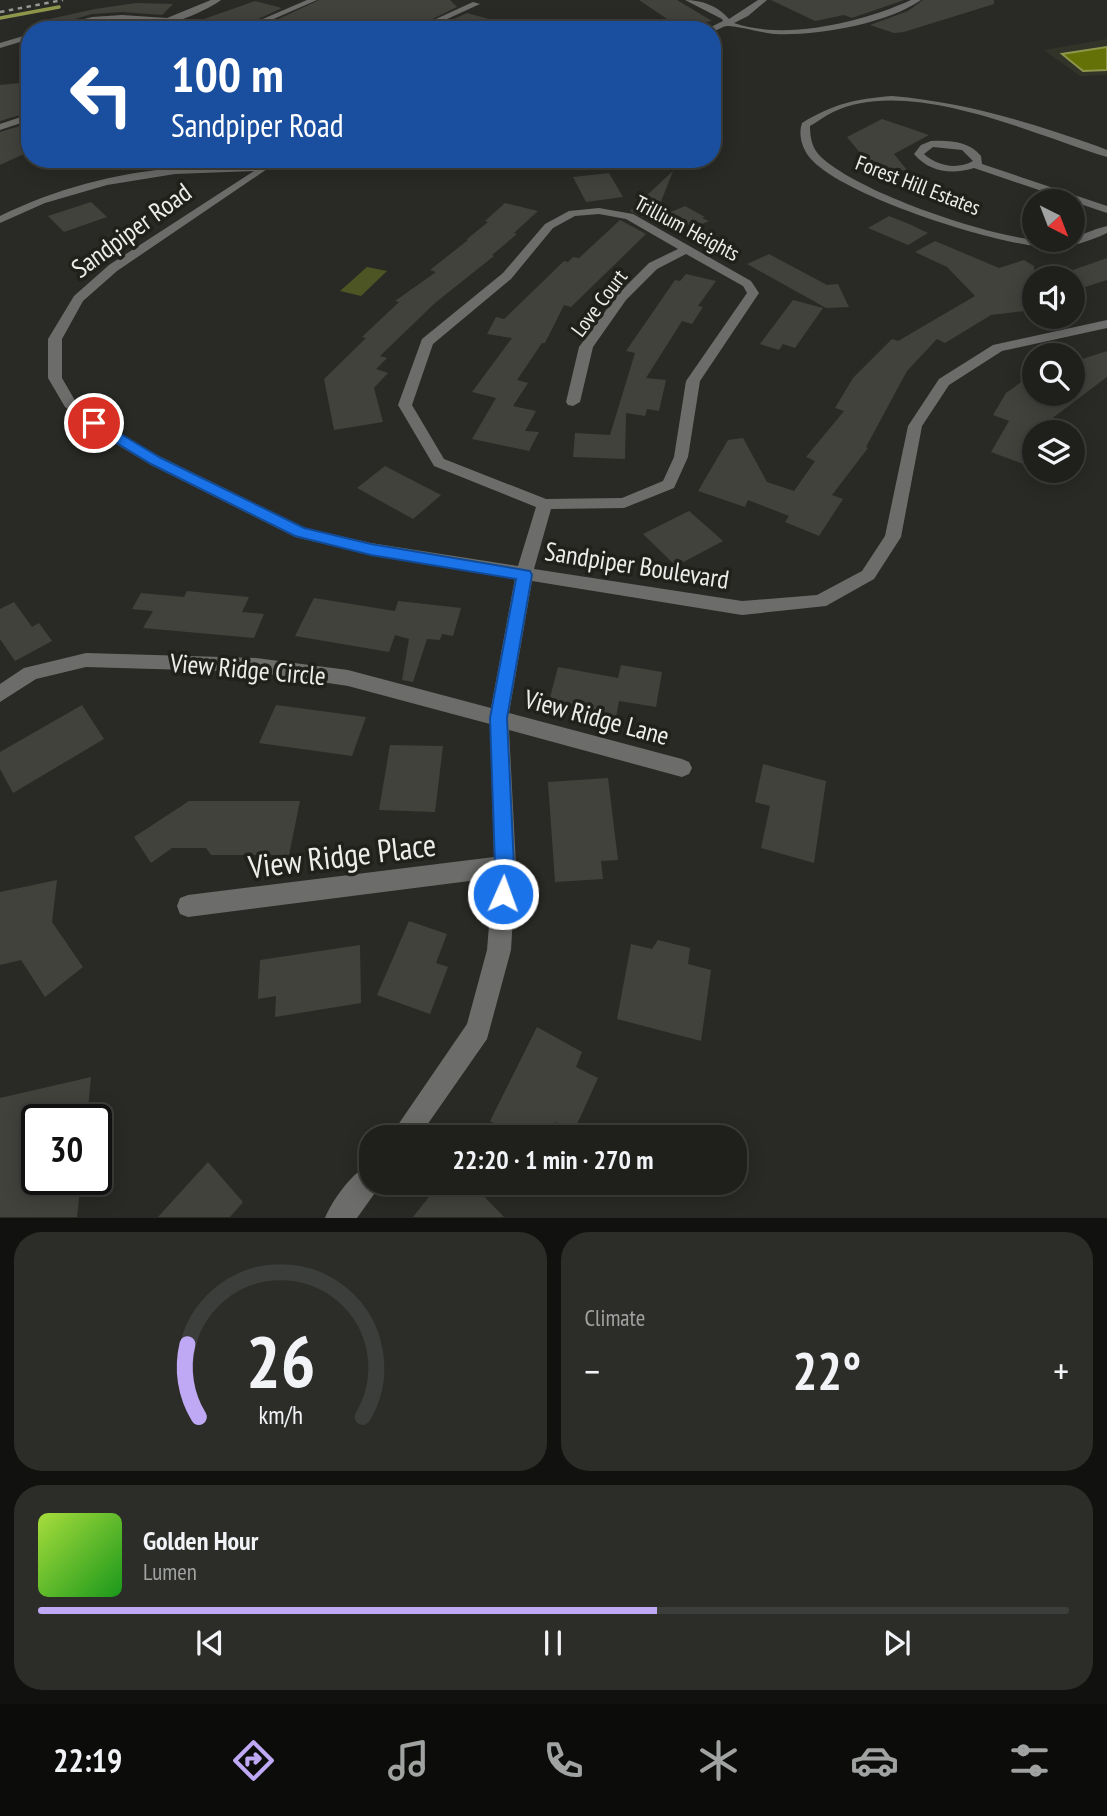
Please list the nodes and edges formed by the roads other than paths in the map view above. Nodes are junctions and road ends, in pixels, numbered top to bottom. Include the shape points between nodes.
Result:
1 (217, 0) edge
2 (313, 0) edge
3 (689, 0) edge
4 (763, 0) edge
5 (917, 0) edge
6 (476, 4) dead end
7 (168, 20) junction
8 (80, 21) edge
9 (165, 21) edge
10 (263, 21) edge
11 (437, 21) edge
12 (729, 24) junction
13 (721, 27) edge
14 (21, 39) edge
15 (0, 46) edge
16 (21, 120) edge
17 (0, 127) edge
18 (1107, 154) edge
19 (974, 165) junction
20 (265, 168) joint
21 (1107, 210) edge
22 (0, 220) edge
23 (1107, 229) edge
24 (687, 249) junction
25 (1107, 324) edge
26 (573, 402) dead end
27 (545, 504) junction
28 (524, 575) junction
29 (0, 694) edge
30 (499, 718) junction
31 (682, 768) dead end
32 (505, 866) junction
33 (188, 905) dead end
34 (411, 1125) edge
35 (359, 1192) edge
36 (339, 1217) edge

1 - 7 street
2 - 10 street
3 - 12 street via 708,7
4 - 12 street
5 - 12 street via 877,18 830,28 772,30
6 - 11 street
7 - 8 street via 129,16
7 - 9 street
12 - 13 street
14 - 15 street
16 - 17 street
18 - 23 street, Forest Hill Estates via 1028,126 942,104 905,100 843,105 820,113 806,125 805,142 817,159 846,180 998,237 1045,244 1083,241
19 - 19 street via 978,158 960,146 931,144 920,150 921,158 933,165 960,169
19 - 21 street
20 - 22 street via 176,171 117,179 26,206
20 - 28 street, Sandpiper Road via 113,268 78,299 55,338 55,378 72,407 156,461 300,533
24 - 26 street, Love Court via 653,267 622,297 586,347
24 - 27 street, Trillium Heights via 747,284 753,293 693,381 681,457 668,484 624,503
24 - 27 street, Trillium Heights via 629,216 573,213 549,226 507,276 428,342 405,405 439,462
25 - 28 street, Sandpiper Boulevard via 998,348 944,383 915,426 893,537 868,575 820,601 742,608
27 - 28 street
28 - 30 street
29 - 30 street, View Ridge Circle via 31,673 86,660 256,665 348,678
30 - 31 street, View Ridge Lane
30 - 32 street
32 - 33 street, View Ridge Place
32 - 34 street via 499,950 478,1030
35 - 36 street

